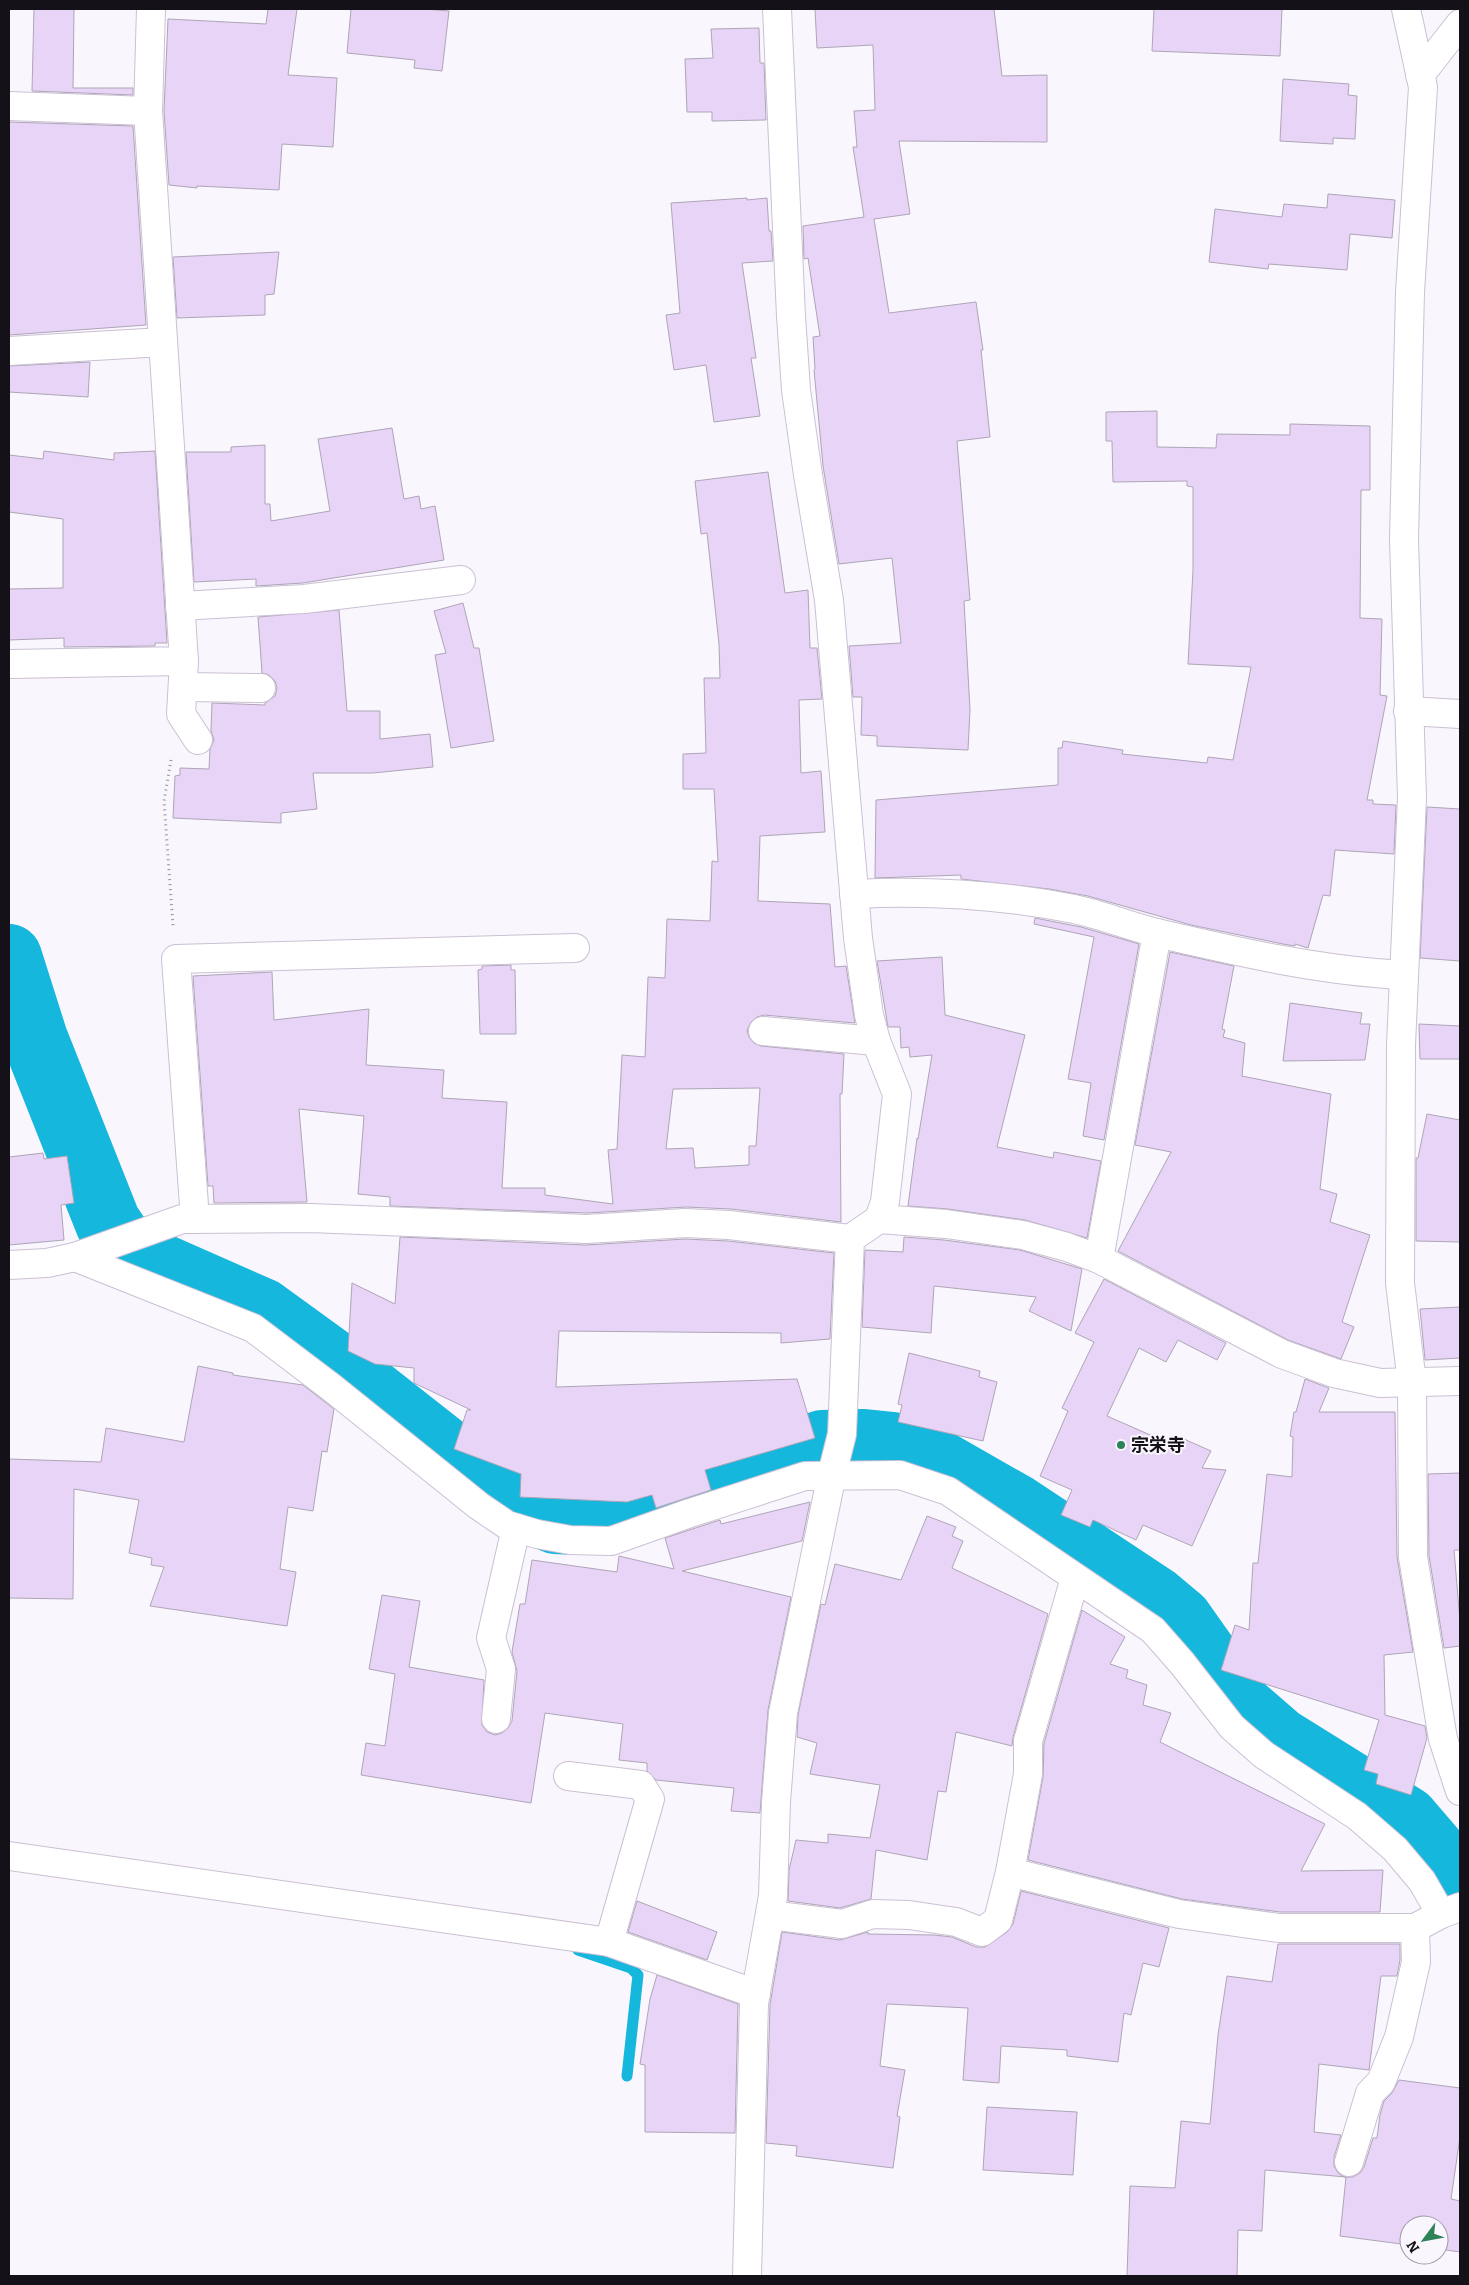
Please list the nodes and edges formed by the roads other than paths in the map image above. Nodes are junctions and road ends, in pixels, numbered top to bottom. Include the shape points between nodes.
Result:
1 (151, 9) edge
2 (777, 9) edge
3 (1406, 9) edge
4 (1460, 24) edge
5 (1420, 75) junction
6 (9, 106) edge
7 (148, 111) junction
8 (163, 342) junction
9 (9, 351) edge
10 (461, 580) dead end
11 (180, 606) junction
12 (9, 664) edge
13 (183, 674) junction
14 (261, 688) dead end
15 (1408, 711) junction
16 (1460, 714) edge
17 (198, 740) dead end
18 (854, 894) junction
19 (1157, 933) junction
20 (575, 948) dead end
21 (1404, 975) junction
22 (763, 1031) dead end
23 (876, 1041) junction
24 (195, 1219) junction
25 (879, 1219) junction
26 (850, 1239) junction
27 (75, 1257) junction
28 (1099, 1259) junction
29 (9, 1265) edge
30 (1460, 1381) edge
31 (1412, 1383) junction
32 (832, 1474) junction
33 (516, 1528) junction
34 (1075, 1578) junction
35 (496, 1719) dead end
36 (568, 1776) dead end
37 (1460, 1791) edge
38 (9, 1856) edge
39 (1010, 1872) junction
40 (1451, 1911) edge
41 (770, 1915) junction
42 (1415, 1928) junction
43 (609, 1942) junction
44 (756, 1994) junction
45 (1348, 2162) dead end
46 (747, 2276) edge

1 - 7 street
2 - 18 street via 796,390 829,600
3 - 5 street
4 - 5 street
5 - 15 street via 1423,87 1410,292 1404,539
6 - 7 street
7 - 8 street
8 - 9 street
8 - 11 street
10 - 11 street via 304,599
11 - 13 street
12 - 13 street
13 - 14 street
13 - 17 street via 181,714
15 - 16 street
15 - 21 street via 1412,798
18 - 19 street via 934,894 1018,900 1076,910
18 - 23 street via 868,1015
19 - 21 street via 1271,957
19 - 28 street
20 - 24 street via 176,959
21 - 31 street via 1400,1284
22 - 23 street
23 - 25 street via 897,1094 884,1202
24 - 26 street via 310,1218 587,1229 684,1223
24 - 27 street via 182,1219
25 - 26 street
25 - 28 street via 1023,1235
26 - 32 street via 842,1434
27 - 29 street via 47,1263
27 - 33 street via 253,1328 478,1506
28 - 31 street via 1282,1354 1334,1373 1380,1383
30 - 31 street
31 - 37 street via 1413,1557 1443,1739
32 - 33 street via 805,1476 611,1541 570,1540
32 - 34 street via 900,1475 948,1491
32 - 41 street via 783,1714 776,1802 774,1896
33 - 35 street via 491,1638 501,1669
34 - 39 street via 1028,1741 1028,1774
34 - 40 street via 1153,1630 1232,1727 1264,1756 1357,1816 1395,1849
36 - 43 street via 641,1785 650,1799
38 - 43 street
39 - 41 street via 998,1920 982,1932 956,1922 909,1915 873,1914 842,1924
39 - 42 street via 1179,1914 1279,1928
40 - 42 street
41 - 44 street
42 - 45 street via 1416,1962 1399,2038 1381,2082 1370,2094
43 - 44 street
44 - 46 street

